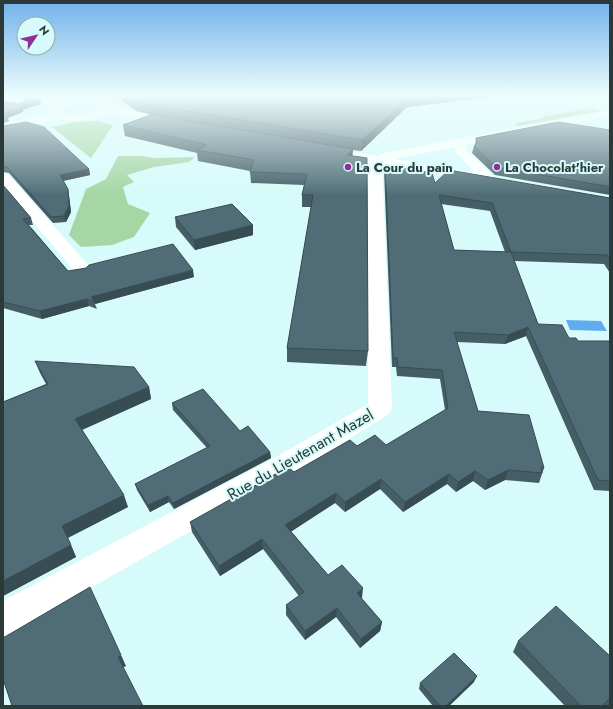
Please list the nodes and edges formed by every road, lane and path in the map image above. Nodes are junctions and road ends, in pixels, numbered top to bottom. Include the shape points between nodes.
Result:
1 (527, 129) edge
2 (460, 142) junction
3 (328, 151) edge
4 (375, 160) junction
5 (3, 177) edge
6 (488, 180) junction
7 (503, 182) edge
8 (82, 269) edge
9 (3, 619) edge

1 - 2 main road
2 - 4 main road
2 - 6 main road via 461,151
3 - 4 main road
4 - 6 main road
4 - 9 main road, Rue du Lieutenant Mazel via 380,408 288,463
5 - 8 main road
6 - 7 main road

